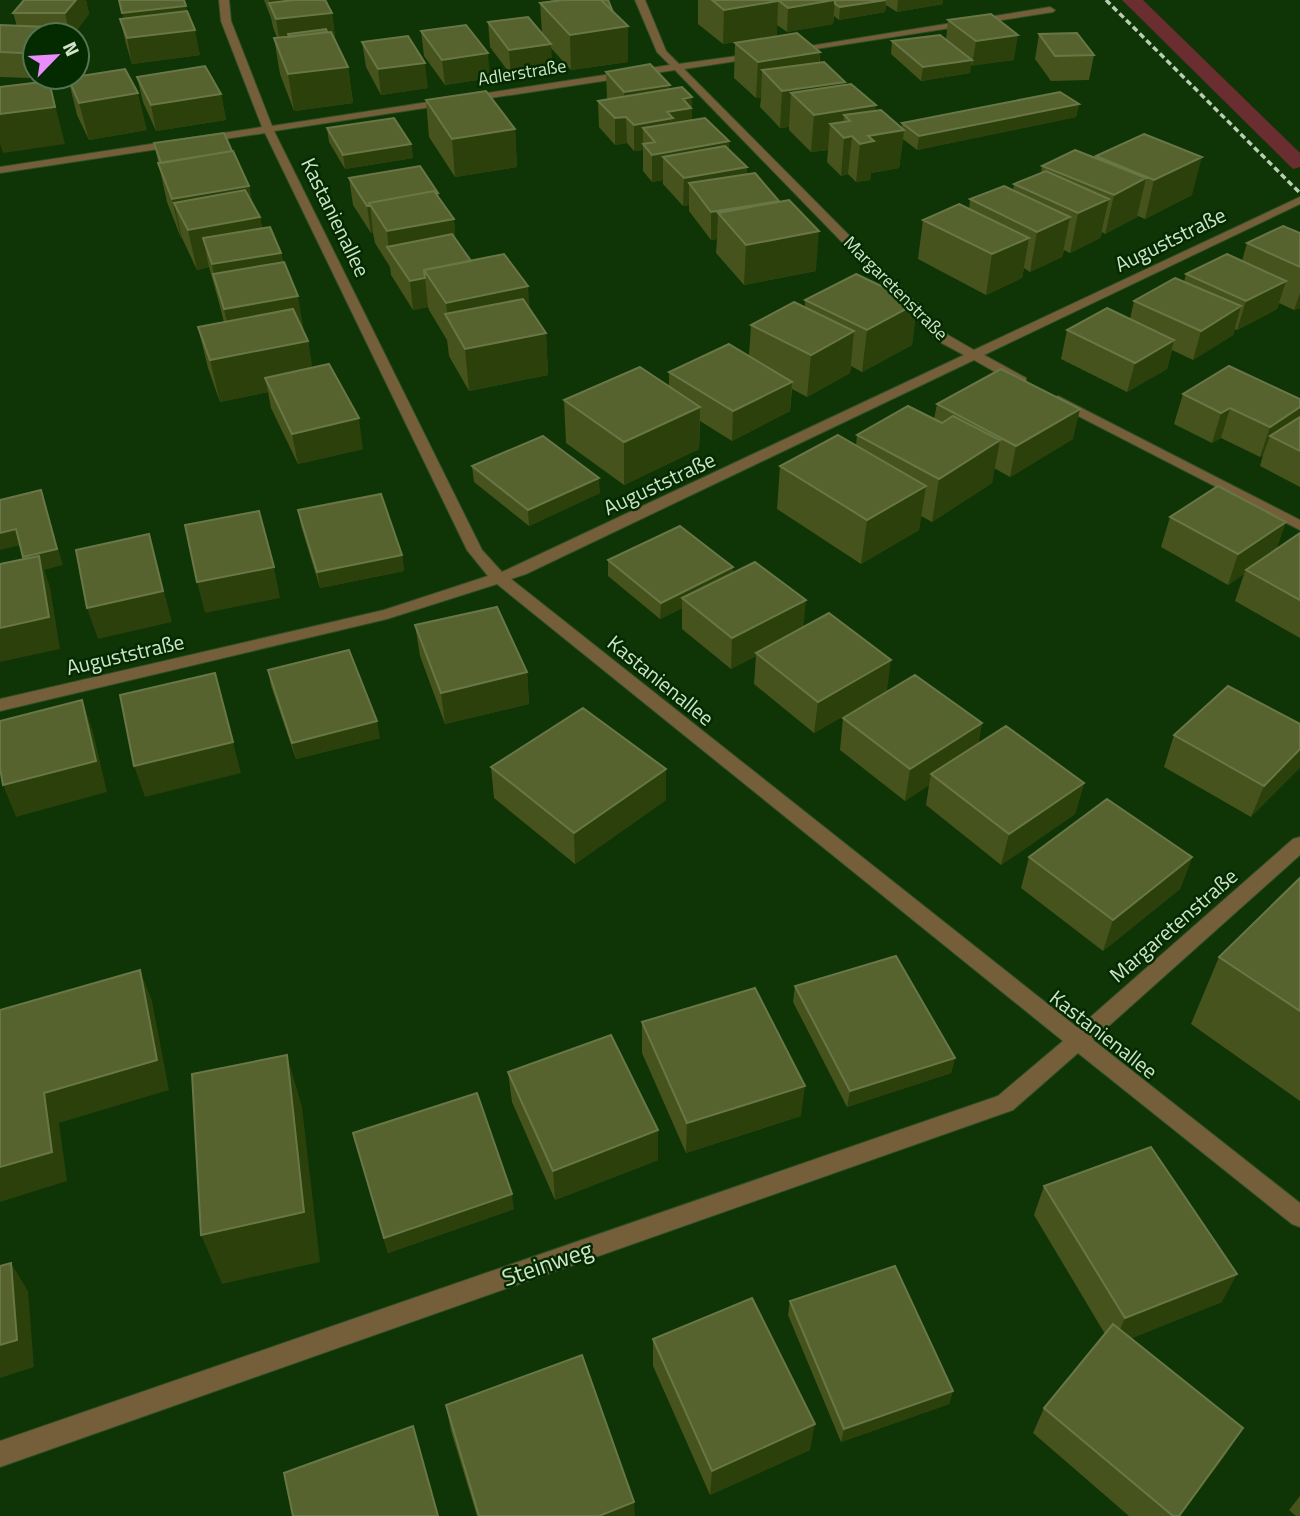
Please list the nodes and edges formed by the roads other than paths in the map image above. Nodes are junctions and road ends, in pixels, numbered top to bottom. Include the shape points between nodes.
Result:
1 (224, 0) edge
2 (640, 0) edge
3 (1050, 10) dead end
4 (777, 52) edge
5 (764, 54) edge
6 (677, 67) junction
7 (268, 129) junction
8 (0, 170) edge
9 (1300, 201) edge
10 (975, 357) junction
11 (1300, 526) edge
12 (500, 579) junction
13 (0, 705) edge
14 (1300, 844) edge
15 (1078, 1042) junction
16 (1300, 1217) edge
17 (0, 1454) edge

1 - 7 street, Kastanienallee via 226,21
2 - 6 street, Margaretenstraße via 662,51
3 - 4 street
5 - 6 street, Adlerstraße
6 - 7 street, Adlerstraße
6 - 10 street, Margaretenstraße via 943,338
7 - 8 street, Adlerstraße
7 - 12 street, Kastanienallee via 475,550
9 - 10 street, Auguststraße
10 - 11 street, Margaretenstraße
10 - 12 street, Auguststraße
12 - 13 street, Auguststraße via 387,614
12 - 15 street, Kastanienallee
14 - 15 street, Margaretenstraße
15 - 16 street, Kastanienallee
15 - 17 street, Steinweg via 1004,1103

